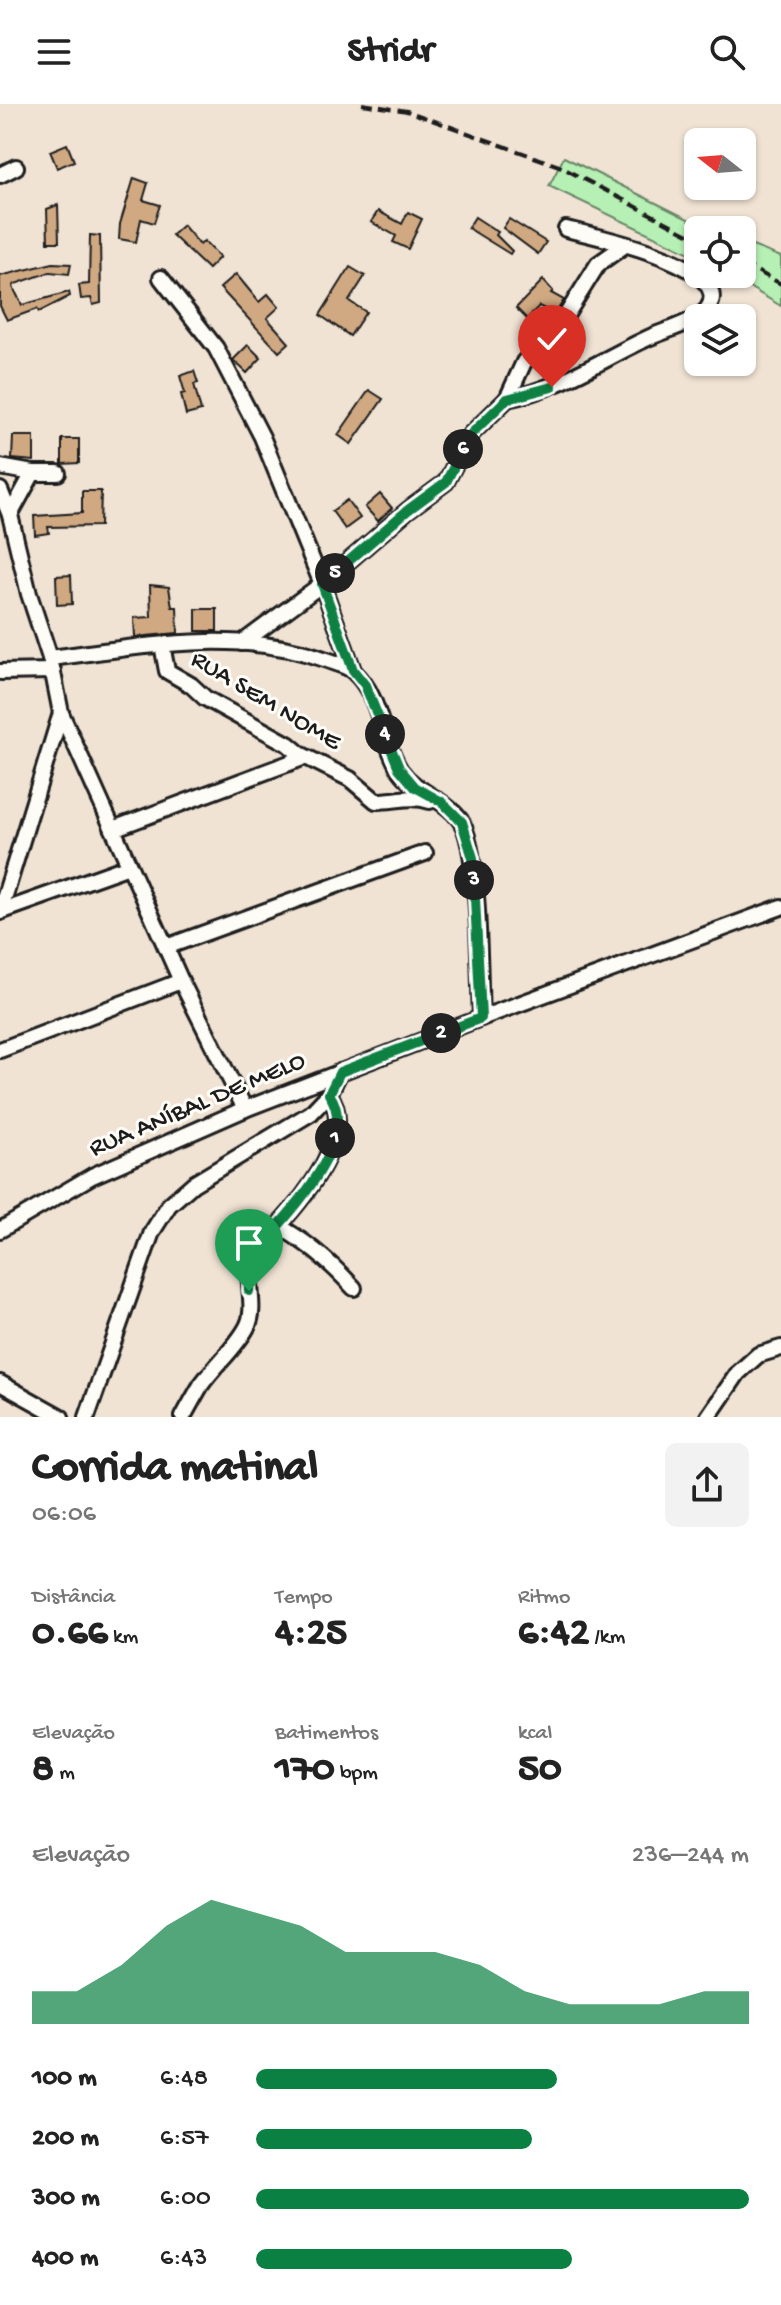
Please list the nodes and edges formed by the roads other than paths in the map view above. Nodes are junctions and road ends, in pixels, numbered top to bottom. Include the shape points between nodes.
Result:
1 (16, 167) dead end
2 (0, 175) edge
3 (566, 229) dead end
4 (625, 245) junction
5 (161, 278) dead end
6 (507, 399) junction
7 (0, 467) edge
8 (33, 473) junction
9 (58, 473) dead end
10 (0, 490) edge
11 (10, 515) junction
12 (322, 584) junction
13 (242, 643) junction
14 (163, 650) dead end
15 (52, 664) junction
16 (353, 670) junction
17 (0, 672) edge
18 (61, 713) junction
19 (300, 759) dead end
20 (446, 805) junction
21 (113, 829) junction
22 (425, 853) dead end
23 (129, 866) junction
24 (781, 907) edge
25 (0, 912) edge
26 (166, 947) junction
27 (181, 981) junction
28 (481, 1018) junction
29 (0, 1050) edge
30 (340, 1072) junction
31 (329, 1094) junction
32 (245, 1109) junction
33 (278, 1226) junction
34 (0, 1230) edge
35 (354, 1288) dead end
36 (781, 1348) edge
37 (0, 1383) edge
38 (61, 1417) edge
39 (87, 1417) edge
40 (183, 1417) edge
41 (708, 1417) edge

1 - 2 street
3 - 4 street
4 - 6 street via 598,264 560,325 524,362
4 - 6 street via 697,273 712,296 710,307 552,387
5 - 12 street via 216,348 262,437
6 - 12 street via 470,435 446,482
7 - 8 street
8 - 9 street
8 - 11 street
10 - 11 street
11 - 15 street
12 - 13 street
12 - 16 street
13 - 15 street via 181,642
13 - 16 street via 312,654
14 - 20 street, RUA SEM NOME via 167,671 174,677 350,779 376,801 413,796
15 - 17 street
15 - 18 street
16 - 20 street via 365,685 399,768 415,787
18 - 21 street
18 - 25 street
19 - 21 street
20 - 28 street via 462,822 473,858
21 - 23 street
22 - 26 street
23 - 25 street
23 - 26 street
24 - 28 street, RUA ANÍBAL DE MELO
26 - 27 street
27 - 29 street
27 - 32 street
28 - 30 street, RUA ANÍBAL DE MELO
30 - 31 street
30 - 32 street, RUA ANÍBAL DE MELO
31 - 33 street via 339,1119 337,1134 318,1173
31 - 39 street via 311,1113 193,1184 169,1205 152,1232
32 - 34 street, RUA ANÍBAL DE MELO via 92,1176
33 - 35 street via 325,1257
33 - 40 street via 256,1247 249,1272 252,1311 247,1327
36 - 41 street via 758,1355 738,1373
37 - 38 street

